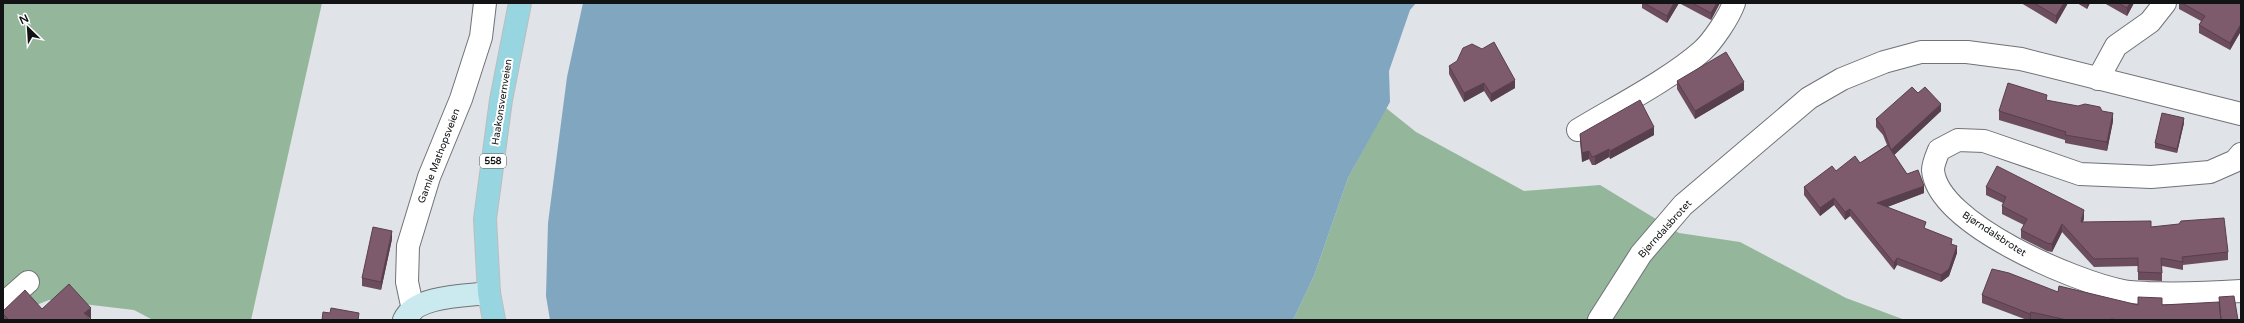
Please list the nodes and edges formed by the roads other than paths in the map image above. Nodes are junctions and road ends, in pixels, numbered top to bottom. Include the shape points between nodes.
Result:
1 (485, 3) edge
2 (520, 3) edge
3 (1734, 3) edge
4 (2164, 3) edge
5 (2098, 79) junction
6 (2241, 114) edge
7 (1578, 130) dead end
8 (2241, 154) edge
9 (28, 282) dead end
10 (2241, 291) edge
11 (489, 293) junction
12 (3, 304) edge
13 (409, 315) edge
14 (494, 320) edge
15 (1599, 320) edge

1 - 13 street, Gamle Mathopsveien via 481,38 461,100 429,177 408,246
2 - 11 main road, Haakonsvernveien / 558 via 501,100 485,219
3 - 7 street via 1731,12 1703,50 1667,76
4 - 5 street via 2150,22 2116,46
5 - 6 street, Bjørndalsbrotet
5 - 15 street, Bjørndalsbrotet via 2021,59 1967,52 1920,52 1884,62 1842,79 1809,98 1683,206 1641,254
8 - 10 street, Bjørndalsbrotet via 2235,161 2210,172 2151,177 2080,174 1984,140 1958,140 1939,150 1933,169 1939,188 1960,213 2019,253 2072,275 2123,292 2175,294
9 - 12 street
11 - 13 main road via 430,300
11 - 14 main road, Haakonsvernveien / 558

